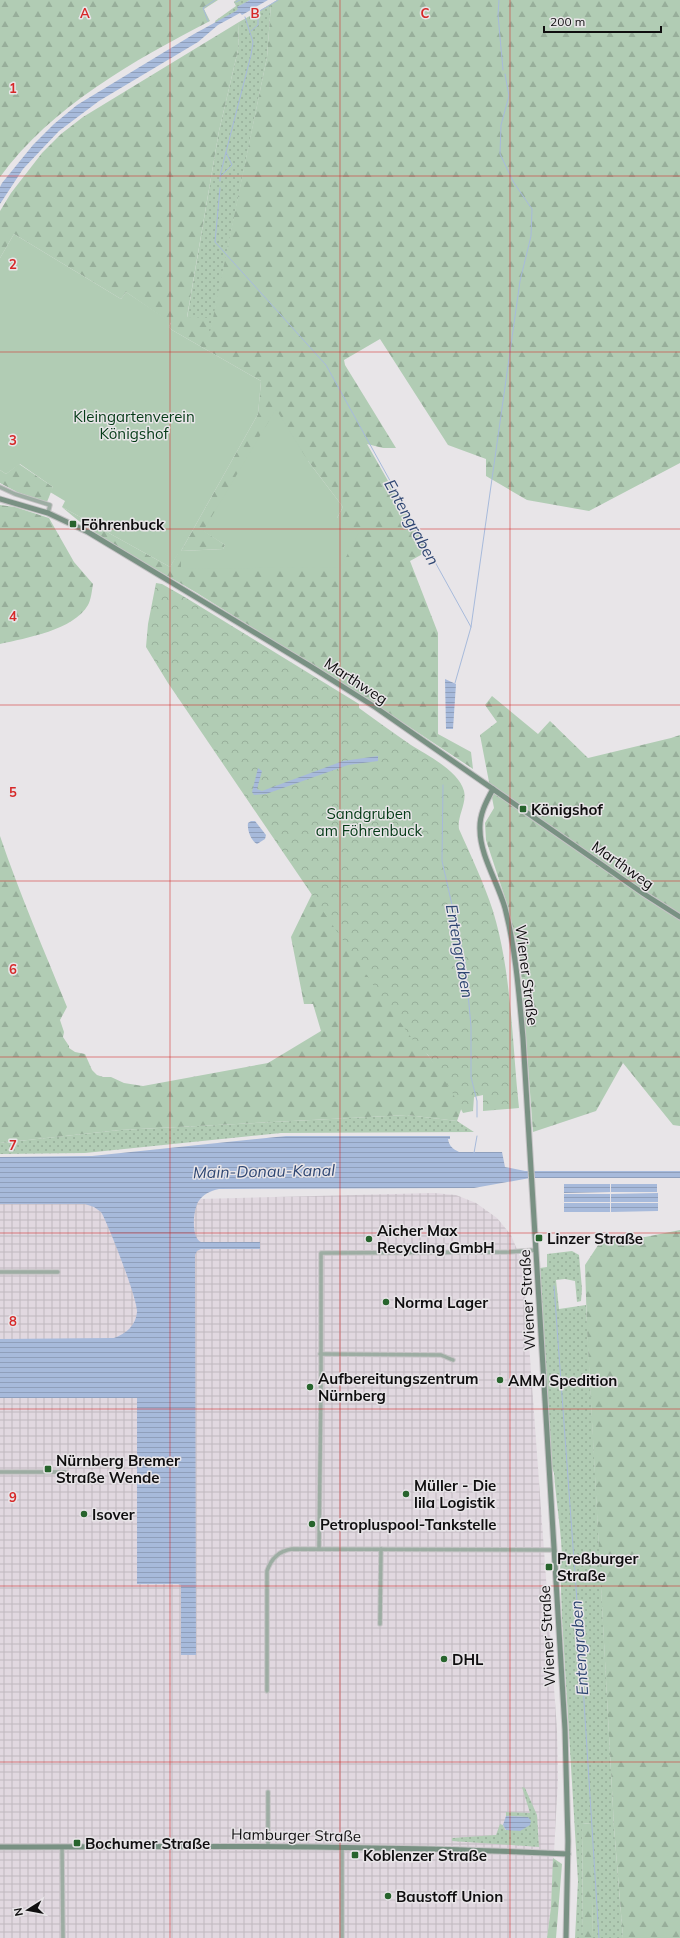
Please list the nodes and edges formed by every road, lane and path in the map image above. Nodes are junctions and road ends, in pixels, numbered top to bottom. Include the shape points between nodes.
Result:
1 (0, 487) edge
2 (0, 499) edge
3 (48, 513) junction
4 (493, 790) junction
5 (680, 917) edge
6 (536, 1250) junction
7 (0, 1272) edge
8 (58, 1272) dead end
9 (320, 1354) junction
10 (453, 1360) dead end
11 (321, 1380) dead end
12 (321, 1385) dead end
13 (0, 1472) edge
14 (65, 1472) dead end
15 (319, 1549) junction
16 (381, 1549) junction
17 (554, 1550) junction
18 (380, 1624) dead end
19 (267, 1691) dead end
20 (268, 1792) dead end
21 (268, 1846) junction
22 (0, 1847) edge
23 (62, 1847) junction
24 (342, 1847) junction
25 (568, 1854) junction
26 (63, 1938) edge
27 (342, 1938) edge
28 (566, 1938) edge

1 - 3 street via 50,505
2 - 3 main road, Marthweg
3 - 4 main road, Marthweg via 100,539 310,666 378,709
4 - 5 main road, Marthweg
4 - 6 main road, Wiener Straße via 481,816 480,833 502,900 515,956 523,1038
6 - 9 street via 320,1253
6 - 17 main road, Wiener Straße
7 - 8 street
9 - 10 street via 441,1355
9 - 11 street
12 - 15 street
13 - 14 street
15 - 16 street
15 - 19 street via 292,1549 281,1552 273,1558 267,1571
16 - 17 street
16 - 18 street
17 - 25 main road, Wiener Straße via 565,1729
20 - 21 street
21 - 23 main road, Hamburger Straße
21 - 24 main road, Hamburger Straße
22 - 23 main road, Hamburger Straße
23 - 26 street
24 - 25 main road, Hamburger Straße
24 - 27 street
25 - 28 main road, Wiener Straße

